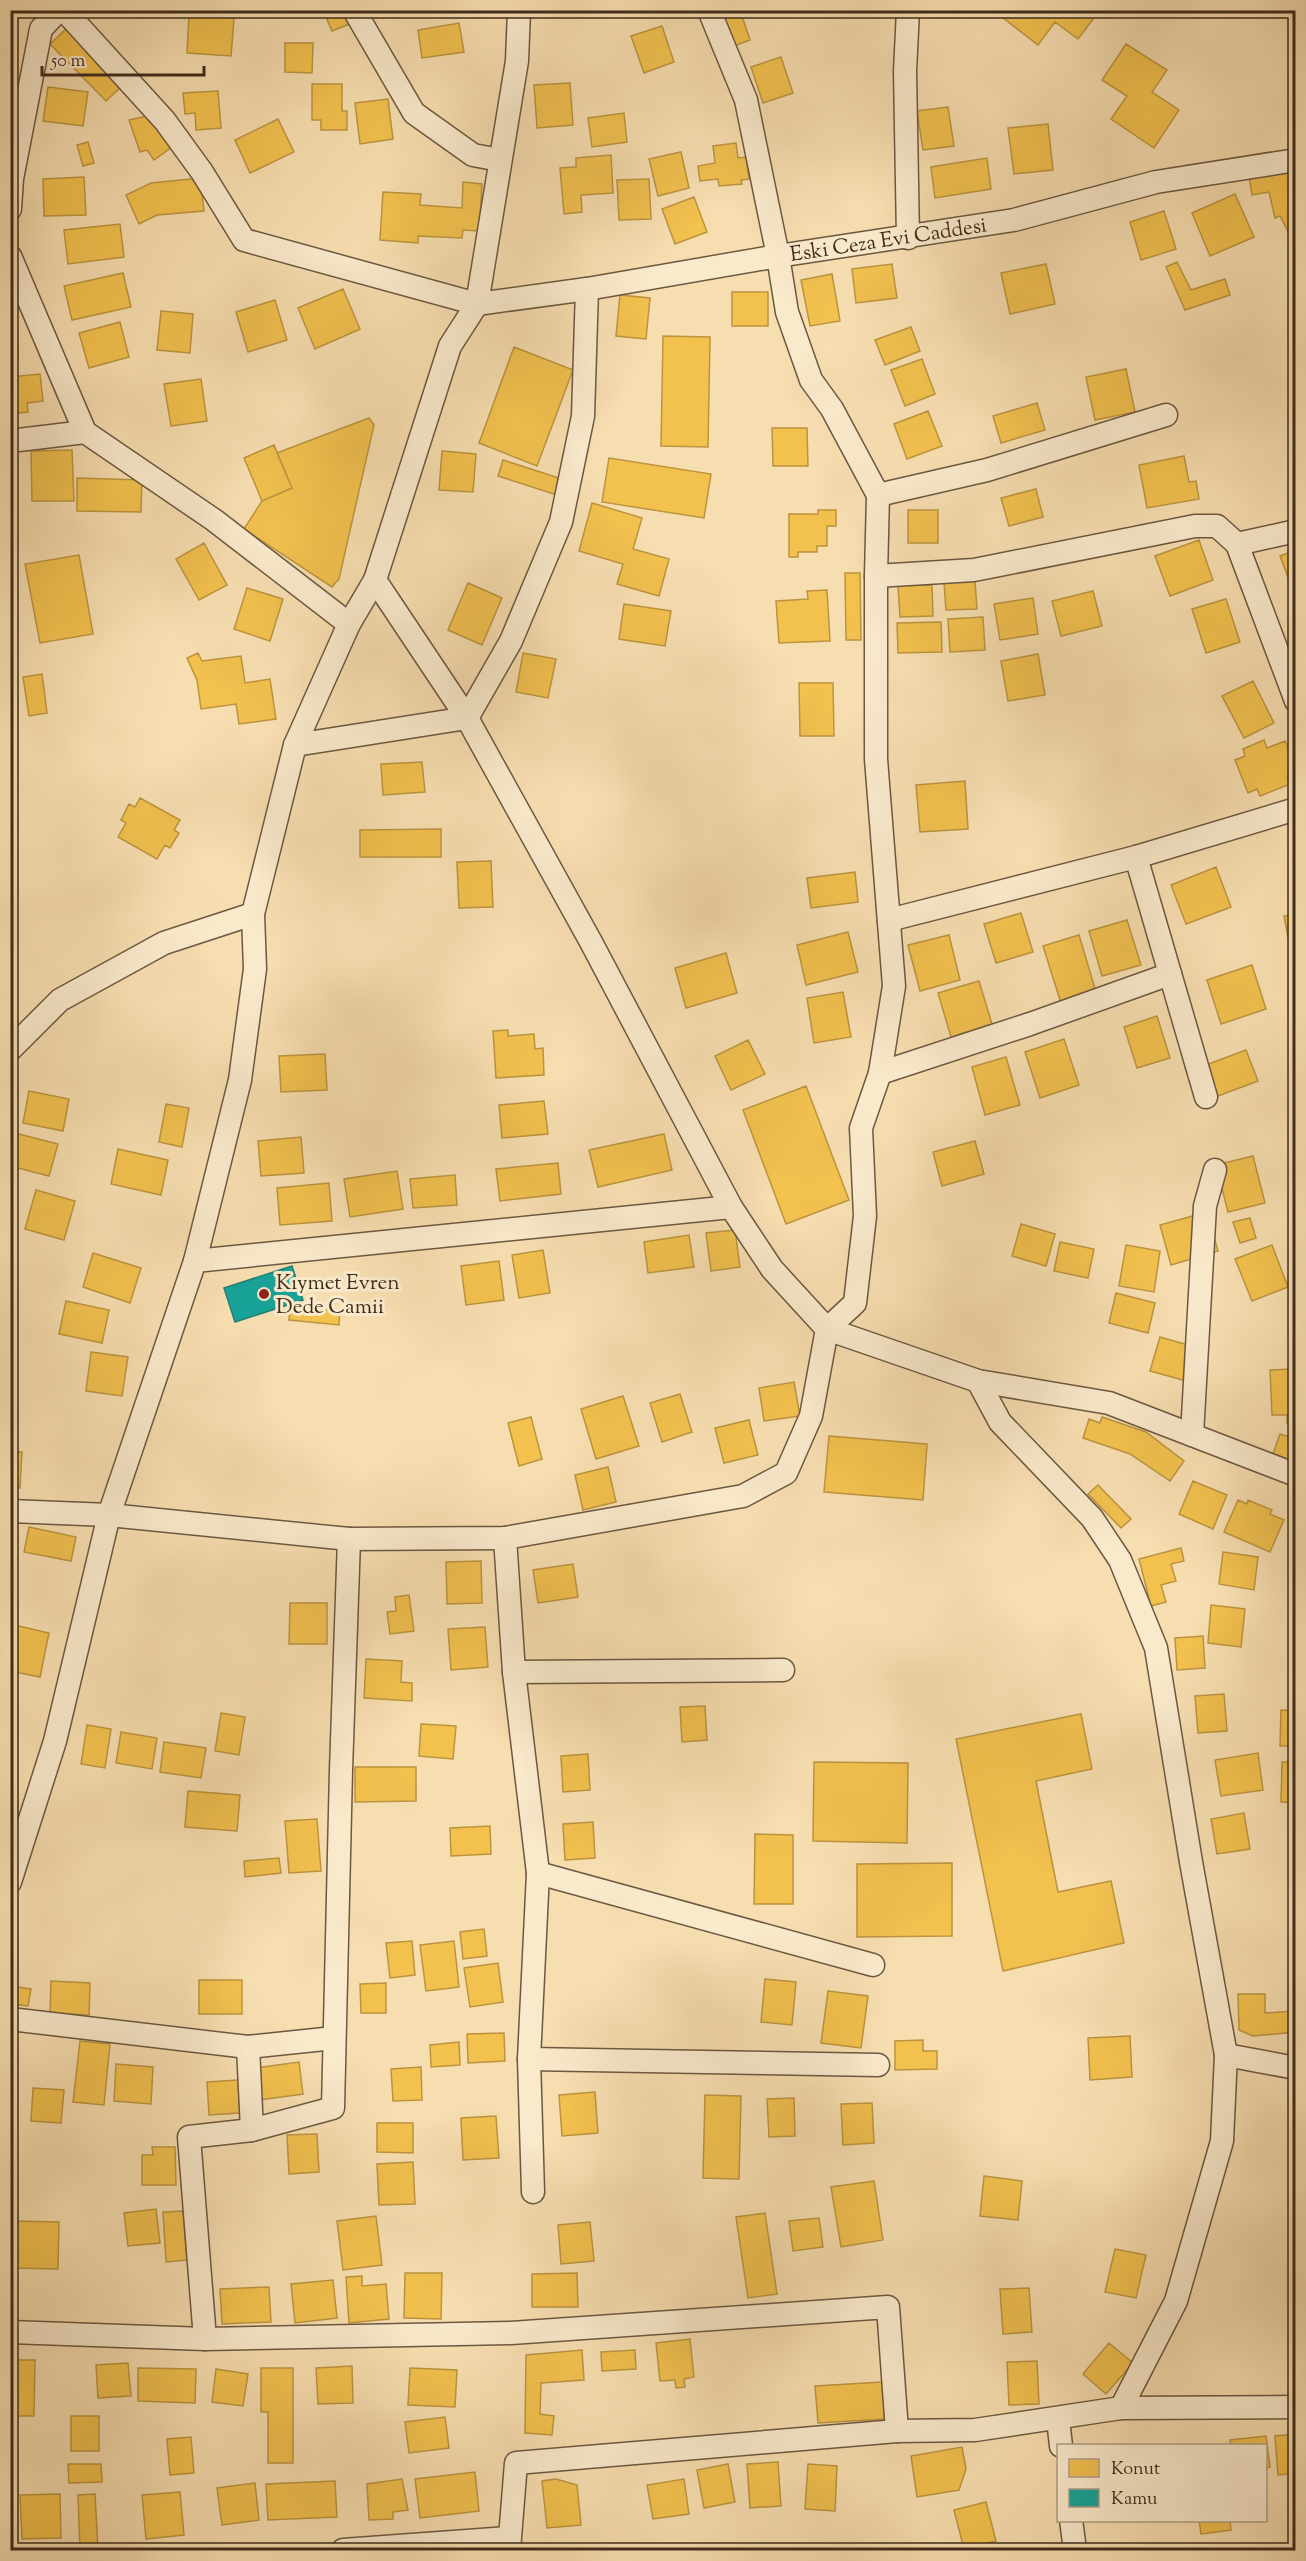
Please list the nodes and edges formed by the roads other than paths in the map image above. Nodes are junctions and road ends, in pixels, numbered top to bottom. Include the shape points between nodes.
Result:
1 (58, 10) edge
2 (64, 10) edge
3 (354, 10) edge
4 (519, 10) edge
5 (709, 10) edge
6 (908, 10) edge
7 (500, 160) junction
8 (1296, 160) edge
9 (11, 179) edge
10 (10, 209) edge
11 (908, 238) junction
12 (10, 256) edge
13 (778, 256) junction
14 (587, 288) junction
15 (477, 304) junction
16 (1166, 415) dead end
17 (85, 432) junction
18 (10, 441) edge
19 (878, 495) junction
20 (1296, 531) edge
21 (1237, 544) junction
22 (876, 576) junction
23 (375, 580) junction
24 (349, 624) junction
25 (1296, 701) edge
26 (467, 718) junction
27 (295, 745) junction
28 (1296, 809) edge
29 (1136, 857) junction
30 (253, 914) junction
31 (889, 920) junction
32 (1170, 974) junction
33 (10, 1050) edge
34 (880, 1073) junction
35 (1206, 1097) dead end
36 (1215, 1170) dead end
37 (731, 1207) junction
38 (195, 1261) junction
39 (827, 1329) junction
40 (978, 1382) junction
41 (1192, 1435) junction
42 (1296, 1475) edge
43 (10, 1511) edge
44 (109, 1515) junction
45 (505, 1538) junction
46 (349, 1539) junction
47 (783, 1670) dead end
48 (514, 1672) junction
49 (538, 1873) junction
50 (10, 1882) edge
51 (873, 1965) dead end
52 (10, 2019) edge
53 (334, 2038) junction
54 (248, 2047) junction
55 (1226, 2055) junction
56 (529, 2059) junction
57 (878, 2065) dead end
58 (1296, 2068) edge
59 (252, 2130) junction
60 (533, 2192) dead end
61 (10, 2332) edge
62 (205, 2339) junction
63 (1296, 2407) edge
64 (1121, 2408) junction
65 (1058, 2419) junction
66 (897, 2431) junction
67 (1061, 2444) edge
68 (1071, 2522) edge
69 (508, 2544) edge
70 (344, 2550) edge
71 (1075, 2550) edge

1 - 9 street via 40,29
2 - 15 street via 165,122 244,240
3 - 7 street via 414,113 473,156
4 - 7 street via 517,61
5 - 13 street via 746,100
6 - 11 street
7 - 15 street
8 - 11 street, Eski Ceza Evi Caddesi via 1156,182 1014,220
9 - 10 street
11 - 13 street, Eski Ceza Evi Caddesi
12 - 17 street
13 - 14 street, Eski Ceza Evi Caddesi
13 - 19 street via 787,312 811,380 832,409
14 - 15 street, Eski Ceza Evi Caddesi
14 - 26 street via 583,416 561,522 511,641
15 - 23 street via 450,346
16 - 19 street via 987,470
17 - 18 street
17 - 24 street via 214,520
19 - 22 street
20 - 21 street
21 - 22 street via 1217,526 1195,526 974,570
21 - 25 street
22 - 31 street via 876,759
23 - 24 street
23 - 26 street
24 - 27 street
26 - 27 street
26 - 37 street
27 - 30 street
28 - 29 street
29 - 31 street
29 - 32 street
30 - 33 street via 164,943 60,1000
30 - 38 street via 255,969 240,1080
31 - 34 street via 894,986
32 - 34 street
32 - 35 street
34 - 39 street via 861,1128 865,1216 855,1303
36 - 41 street via 1205,1206
37 - 38 street
37 - 39 street via 772,1269
38 - 44 street
39 - 40 street
39 - 45 street via 811,1416 786,1473 744,1496
40 - 41 street via 1109,1403
40 - 55 street via 1000,1422 1092,1518 1120,1560 1156,1648
41 - 42 street
43 - 44 street
44 - 46 street
44 - 50 street via 55,1741
45 - 46 street
45 - 48 street
46 - 53 street
47 - 48 street
48 - 49 street
49 - 51 street
49 - 56 street
52 - 54 street
53 - 54 street
53 - 59 street via 333,2108
54 - 59 street
55 - 58 street
55 - 64 street via 1222,2140 1176,2301
56 - 57 street
56 - 60 street
59 - 62 street via 189,2137
61 - 62 street
62 - 66 street via 511,2333 888,2307
63 - 64 street
64 - 65 street
65 - 66 street via 975,2430
65 - 67 street
66 - 69 street via 516,2463
68 - 71 street
69 - 70 street

